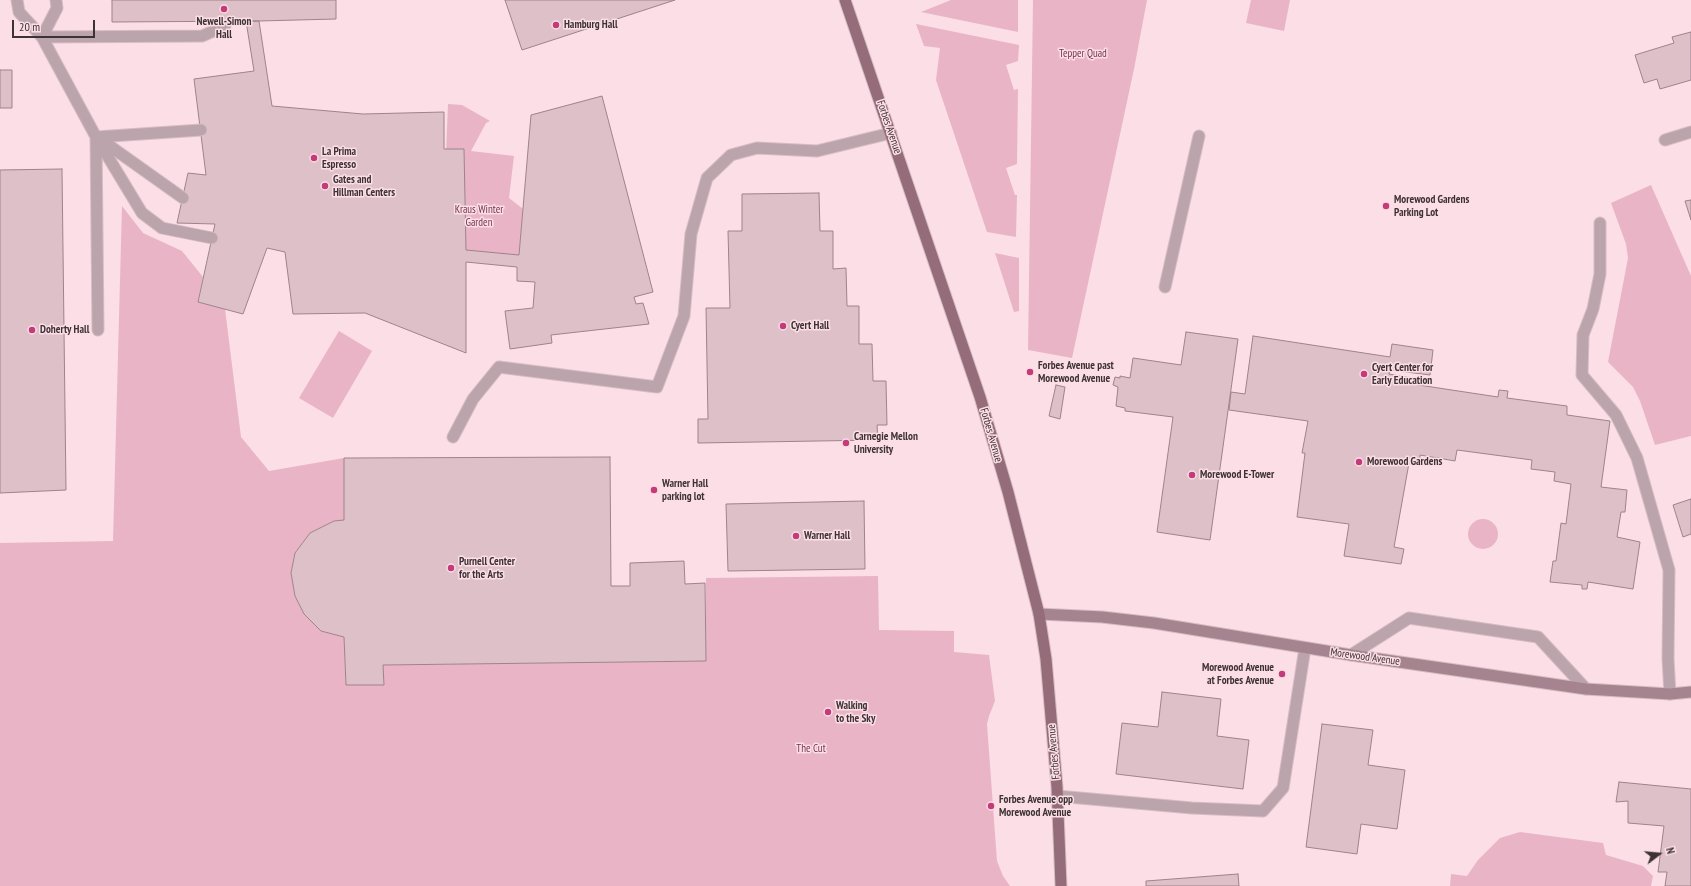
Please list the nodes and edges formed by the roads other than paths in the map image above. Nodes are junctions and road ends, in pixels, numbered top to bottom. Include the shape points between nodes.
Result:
1 (17, 0) edge
2 (56, 0) edge
3 (845, 0) edge
4 (224, 26) dead end
5 (42, 37) junction
6 (201, 130) dead end
7 (1691, 132) edge
8 (891, 133) junction
9 (1199, 136) dead end
10 (96, 137) junction
11 (1665, 140) dead end
12 (183, 198) dead end
13 (1600, 223) dead end
14 (212, 238) dead end
15 (1165, 287) dead end
16 (98, 330) dead end
17 (453, 437) dead end
18 (1039, 614) junction
19 (1305, 648) junction
20 (1351, 655) junction
21 (1586, 688) junction
22 (1691, 692) edge
23 (1670, 694) junction
24 (1057, 796) junction
25 (1061, 886) edge

1 - 5 street via 19,12
2 - 5 street via 56,8
3 - 8 main road, Forbes Avenue
4 - 5 street via 202,36
5 - 10 street
6 - 10 street
7 - 11 street
8 - 17 street via 817,151 757,148 730,155 707,178 690,234 684,316 657,387 499,367 473,399
8 - 18 main road, Forbes Avenue via 980,397 1008,492
9 - 15 street
10 - 12 street
10 - 14 street via 142,213 162,228
10 - 16 street
13 - 23 street via 1600,274 1594,309 1583,335 1582,375 1616,415 1636,458 1669,570
18 - 19 main road, Morewood Avenue via 1154,623
18 - 24 main road, Forbes Avenue via 1046,659
19 - 20 main road, Morewood Avenue
19 - 24 street via 1284,788 1263,811 1192,808
20 - 21 main road, Morewood Avenue
20 - 21 street via 1409,618 1538,637
21 - 23 main road, Morewood Avenue
22 - 23 main road, Morewood Avenue
24 - 25 main road, Forbes Avenue

